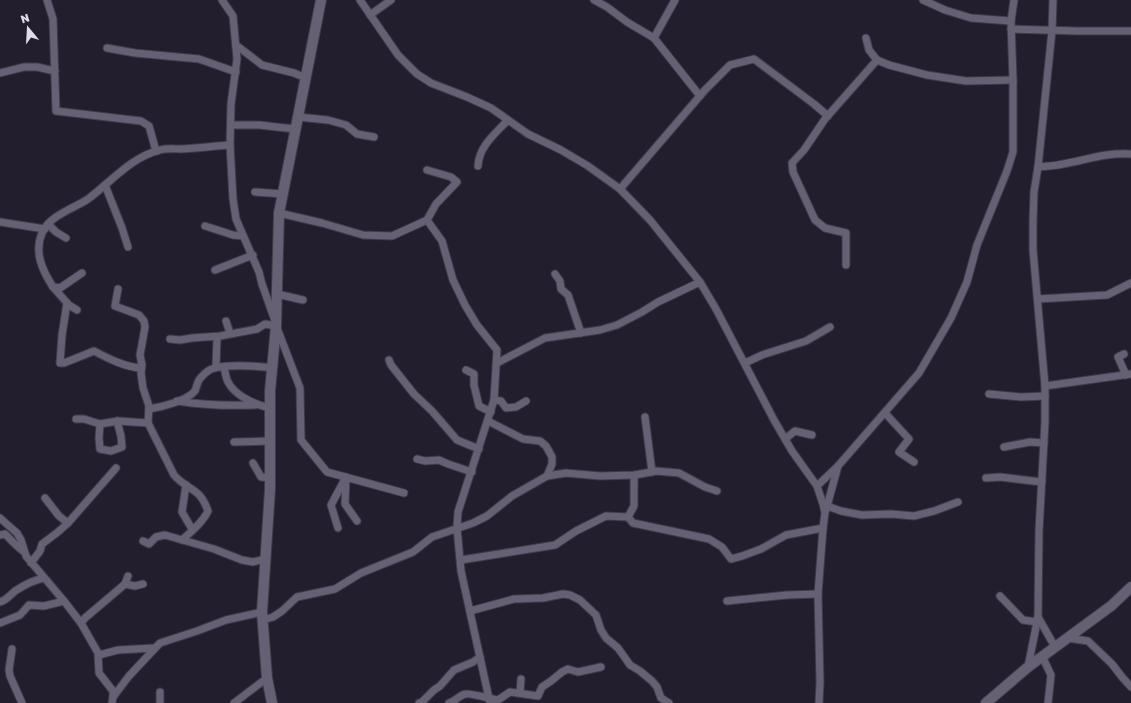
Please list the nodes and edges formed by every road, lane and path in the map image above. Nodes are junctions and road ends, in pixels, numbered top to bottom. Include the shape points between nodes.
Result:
1 (47, 0) edge
2 (222, 0) edge
3 (321, 0) edge
4 (360, 0) edge
5 (391, 0) edge
6 (594, 0) edge
7 (675, 0) edge
8 (923, 0) edge
9 (1014, 0) edge
10 (1053, 0) edge
11 (370, 15) junction
12 (1011, 21) junction
13 (1011, 29) junction
14 (1052, 31) junction
15 (1131, 31) edge
16 (654, 38) junction
17 (866, 38) dead end
18 (236, 45) junction
19 (107, 48) dead end
20 (877, 60) junction
21 (55, 71) junction
22 (236, 72) junction
23 (0, 73) edge
24 (306, 78) junction
25 (1013, 80) junction
26 (700, 96) junction
27 (828, 116) junction
28 (298, 117) junction
29 (508, 120) junction
30 (231, 125) junction
31 (295, 129) junction
32 (374, 137) dead end
33 (230, 145) junction
34 (156, 151) junction
35 (1131, 154) edge
36 (478, 166) dead end
37 (1038, 167) junction
38 (427, 170) dead end
39 (105, 185) junction
40 (620, 189) junction
41 (255, 192) dead end
42 (283, 194) junction
43 (279, 213) junction
44 (426, 220) junction
45 (0, 222) edge
46 (46, 226) junction
47 (205, 226) dead end
48 (243, 236) junction
49 (66, 238) dead end
50 (128, 247) dead end
51 (253, 255) junction
52 (846, 265) dead end
53 (215, 270) dead end
54 (82, 273) dead end
55 (555, 274) dead end
56 (700, 282) junction
57 (1131, 283) edge
58 (53, 287) junction
59 (118, 289) dead end
60 (277, 294) junction
61 (303, 300) dead end
62 (1038, 300) junction
63 (67, 303) junction
64 (77, 310) dead end
65 (226, 321) dead end
66 (276, 326) junction
67 (830, 327) dead end
68 (230, 333) junction
69 (581, 333) junction
70 (217, 337) junction
71 (170, 339) dead end
72 (1124, 354) dead end
73 (389, 360) dead end
74 (497, 363) junction
75 (745, 363) junction
76 (216, 367) junction
77 (224, 367) junction
78 (141, 368) junction
79 (272, 368) junction
80 (466, 370) dead end
81 (1129, 374) edge
82 (1045, 386) junction
83 (989, 394) dead end
84 (1045, 396) junction
85 (494, 400) junction
86 (177, 401) junction
87 (526, 401) dead end
88 (256, 405) junction
89 (270, 408) junction
90 (149, 409) junction
91 (491, 412) junction
92 (884, 413) junction
93 (645, 417) dead end
94 (76, 418) dead end
95 (117, 421) junction
96 (488, 421) junction
97 (148, 423) junction
98 (100, 424) junction
99 (812, 435) dead end
100 (785, 439) junction
101 (270, 441) junction
102 (234, 442) dead end
103 (1044, 443) junction
104 (1004, 447) dead end
105 (480, 449) junction
106 (417, 459) dead end
107 (914, 462) dead end
108 (253, 463) dead end
109 (838, 466) junction
110 (116, 468) dead end
111 (472, 472) junction
112 (652, 472) junction
113 (635, 475) junction
114 (547, 476) junction
115 (346, 477) junction
116 (270, 478) junction
117 (986, 478) dead end
118 (1042, 482) junction
119 (186, 485) junction
120 (817, 486) junction
121 (717, 491) dead end
122 (404, 494) dead end
123 (44, 498) dead end
124 (958, 502) dead end
125 (826, 509) junction
126 (628, 517) junction
127 (0, 518) edge
128 (357, 521) dead end
129 (68, 523) junction
130 (338, 528) dead end
131 (457, 528) junction
132 (823, 528) junction
133 (192, 529) junction
134 (0, 535) edge
135 (182, 540) junction
136 (143, 541) dead end
137 (24, 551) junction
138 (265, 559) junction
139 (461, 560) junction
140 (31, 563) junction
141 (128, 576) dead end
142 (44, 578) junction
143 (125, 584) junction
144 (143, 584) dead end
145 (1131, 587) edge
146 (818, 594) junction
147 (1000, 596) dead end
148 (64, 600) junction
149 (727, 601) dead end
150 (0, 602) edge
151 (470, 611) junction
152 (263, 616) junction
153 (1038, 620) junction
154 (0, 623) edge
155 (81, 623) junction
156 (1067, 638) junction
157 (1055, 647) junction
158 (154, 648) junction
159 (12, 649) dead end
160 (99, 655) junction
161 (1042, 656) junction
162 (480, 657) junction
163 (601, 667) dead end
164 (1028, 667) junction
165 (268, 678) junction
166 (521, 679) dead end
167 (1131, 687) edge
168 (160, 692) dead end
169 (520, 693) junction
170 (112, 700) edge
171 (490, 701) edge
172 (22, 703) edge
173 (160, 703) edge
174 (234, 703) edge
175 (272, 703) edge
176 (419, 703) edge
177 (449, 703) edge
178 (669, 703) edge
179 (819, 703) edge
180 (986, 703) edge
181 (1048, 703) edge

1 - 21 street via 53,19
2 - 18 street via 233,16
3 - 24 street
4 - 11 street
5 - 11 street
6 - 16 street
7 - 16 street
8 - 12 street via 971,18
9 - 12 street
10 - 14 street
11 - 29 street via 398,55 417,74 431,83 491,108
12 - 13 street
13 - 14 street
13 - 25 street
14 - 15 street
14 - 37 street
16 - 26 street
17 - 20 street via 869,50
18 - 22 street
18 - 24 street via 262,64
19 - 22 street via 199,59
20 - 25 street via 927,75 966,81
20 - 27 street
21 - 23 street via 24,67
21 - 34 street via 56,111 141,121 149,126
22 - 30 street
24 - 28 street
25 - 92 street via 1013,152 967,282 951,318 919,373
26 - 27 street via 730,65 754,59
26 - 40 street
27 - 52 street via 792,163 793,172 815,220 825,228 846,233
28 - 31 street
28 - 32 street via 328,120 346,125 357,134
29 - 36 street via 491,136
29 - 40 street via 528,134 575,158
30 - 31 street
30 - 33 street
31 - 42 street
33 - 34 street
33 - 48 street via 233,199 236,219
34 - 39 street via 131,163
35 - 37 street via 1096,156
37 - 62 street via 1034,192 1033,250
38 - 44 street via 451,177 457,182 436,204
39 - 46 street
39 - 50 street
40 - 56 street via 650,220
41 - 42 street
42 - 43 street
43 - 44 street via 322,223 346,232 374,236 392,236
43 - 60 street
44 - 74 street via 442,241 453,280 465,304 477,325 497,350
45 - 46 street
46 - 49 street
46 - 58 street via 39,242 38,256
47 - 48 street
48 - 51 street
51 - 53 street
51 - 66 street
54 - 58 street via 60,288
55 - 69 street via 560,281 561,289 568,295
56 - 69 street via 617,325
56 - 75 street
57 - 62 street via 1107,295
58 - 63 street
59 - 78 street via 115,306 139,315 144,321
60 - 61 street
60 - 66 street
62 - 82 street
63 - 64 street
63 - 78 street via 60,363 94,351 132,368
65 - 68 street
66 - 68 street via 266,324 257,329
66 - 79 street
66 - 115 street via 300,388 301,440 327,472
67 - 75 street via 806,340
68 - 70 street
69 - 74 street via 545,338
70 - 71 street
70 - 76 street
72 - 81 street via 1118,357
73 - 105 street via 414,394 457,440
74 - 85 street
75 - 100 street
76 - 77 street
76 - 86 street via 198,380 195,390
77 - 79 street
77 - 88 street via 228,383
78 - 90 street via 141,381
79 - 89 street
80 - 91 street via 474,374 479,406
81 - 82 street
82 - 84 street
83 - 84 street
84 - 103 street
85 - 87 street via 501,401 506,408 516,407
85 - 91 street
86 - 88 street
86 - 90 street
88 - 89 street
89 - 101 street
90 - 97 street
91 - 96 street
92 - 107 street via 909,439 899,452
92 - 109 street
93 - 112 street
94 - 98 street
95 - 97 street
95 - 98 street
95 - 98 street via 122,447 112,451 100,449
96 - 105 street
96 - 114 street via 523,439 540,440 552,457
97 - 119 street via 174,475
99 - 100 street via 795,431
100 - 120 street
101 - 102 street
101 - 116 street
103 - 104 street via 1030,442
103 - 118 street
105 - 111 street
106 - 111 street via 439,460
108 - 116 street via 261,477
109 - 120 street
109 - 125 street
110 - 129 street
111 - 131 street via 458,512
112 - 113 street
112 - 121 street via 679,473
113 - 114 street via 600,476 566,473
113 - 126 street via 634,506
114 - 131 street via 512,496 487,516
115 - 122 street
115 - 128 street via 345,504
115 - 130 street via 331,506
116 - 138 street
117 - 118 street
118 - 153 street
119 - 133 street via 182,512
119 - 133 street via 204,500 208,511 206,517
120 - 125 street
123 - 129 street
124 - 125 street via 914,516 862,515
125 - 132 street
126 - 132 street via 633,523 709,539 722,547 731,559 761,549 786,535
126 - 139 street via 606,516 556,544
127 - 137 street via 17,533 22,540
129 - 140 street via 42,544
131 - 139 street
131 - 152 street via 432,537 413,552 361,573 335,589 298,597 273,617
132 - 146 street
133 - 135 street
134 - 137 street via 5,534
135 - 136 street via 164,535 156,537 149,544
135 - 138 street via 242,560 253,562
137 - 140 street
138 - 152 street
139 - 151 street
140 - 142 street
141 - 143 street
142 - 148 street
142 - 150 street via 30,582
143 - 144 street
143 - 155 street
145 - 156 street via 1111,606
146 - 149 street
146 - 179 street
147 - 153 street via 1023,620
148 - 154 street via 44,606 29,604 20,615
148 - 155 street
151 - 162 street
151 - 178 street via 514,599 570,595 580,600 596,615 606,638 618,648 630,665 652,681 661,698
152 - 158 street via 226,620 165,641
152 - 165 street
153 - 157 street
153 - 164 street
155 - 160 street
156 - 157 street
156 - 167 street via 1088,641
157 - 161 street
158 - 160 street via 118,650
158 - 170 street
159 - 172 street via 10,676
160 - 170 street via 99,673 113,691
161 - 164 street
161 - 181 street via 1051,675
162 - 171 street
162 - 176 street via 454,670 440,686
163 - 169 street via 578,672 568,669 542,687 538,696
164 - 180 street
165 - 174 street
165 - 175 street
166 - 169 street
168 - 173 street
169 - 171 street via 510,692 498,700
171 - 177 street via 468,693

